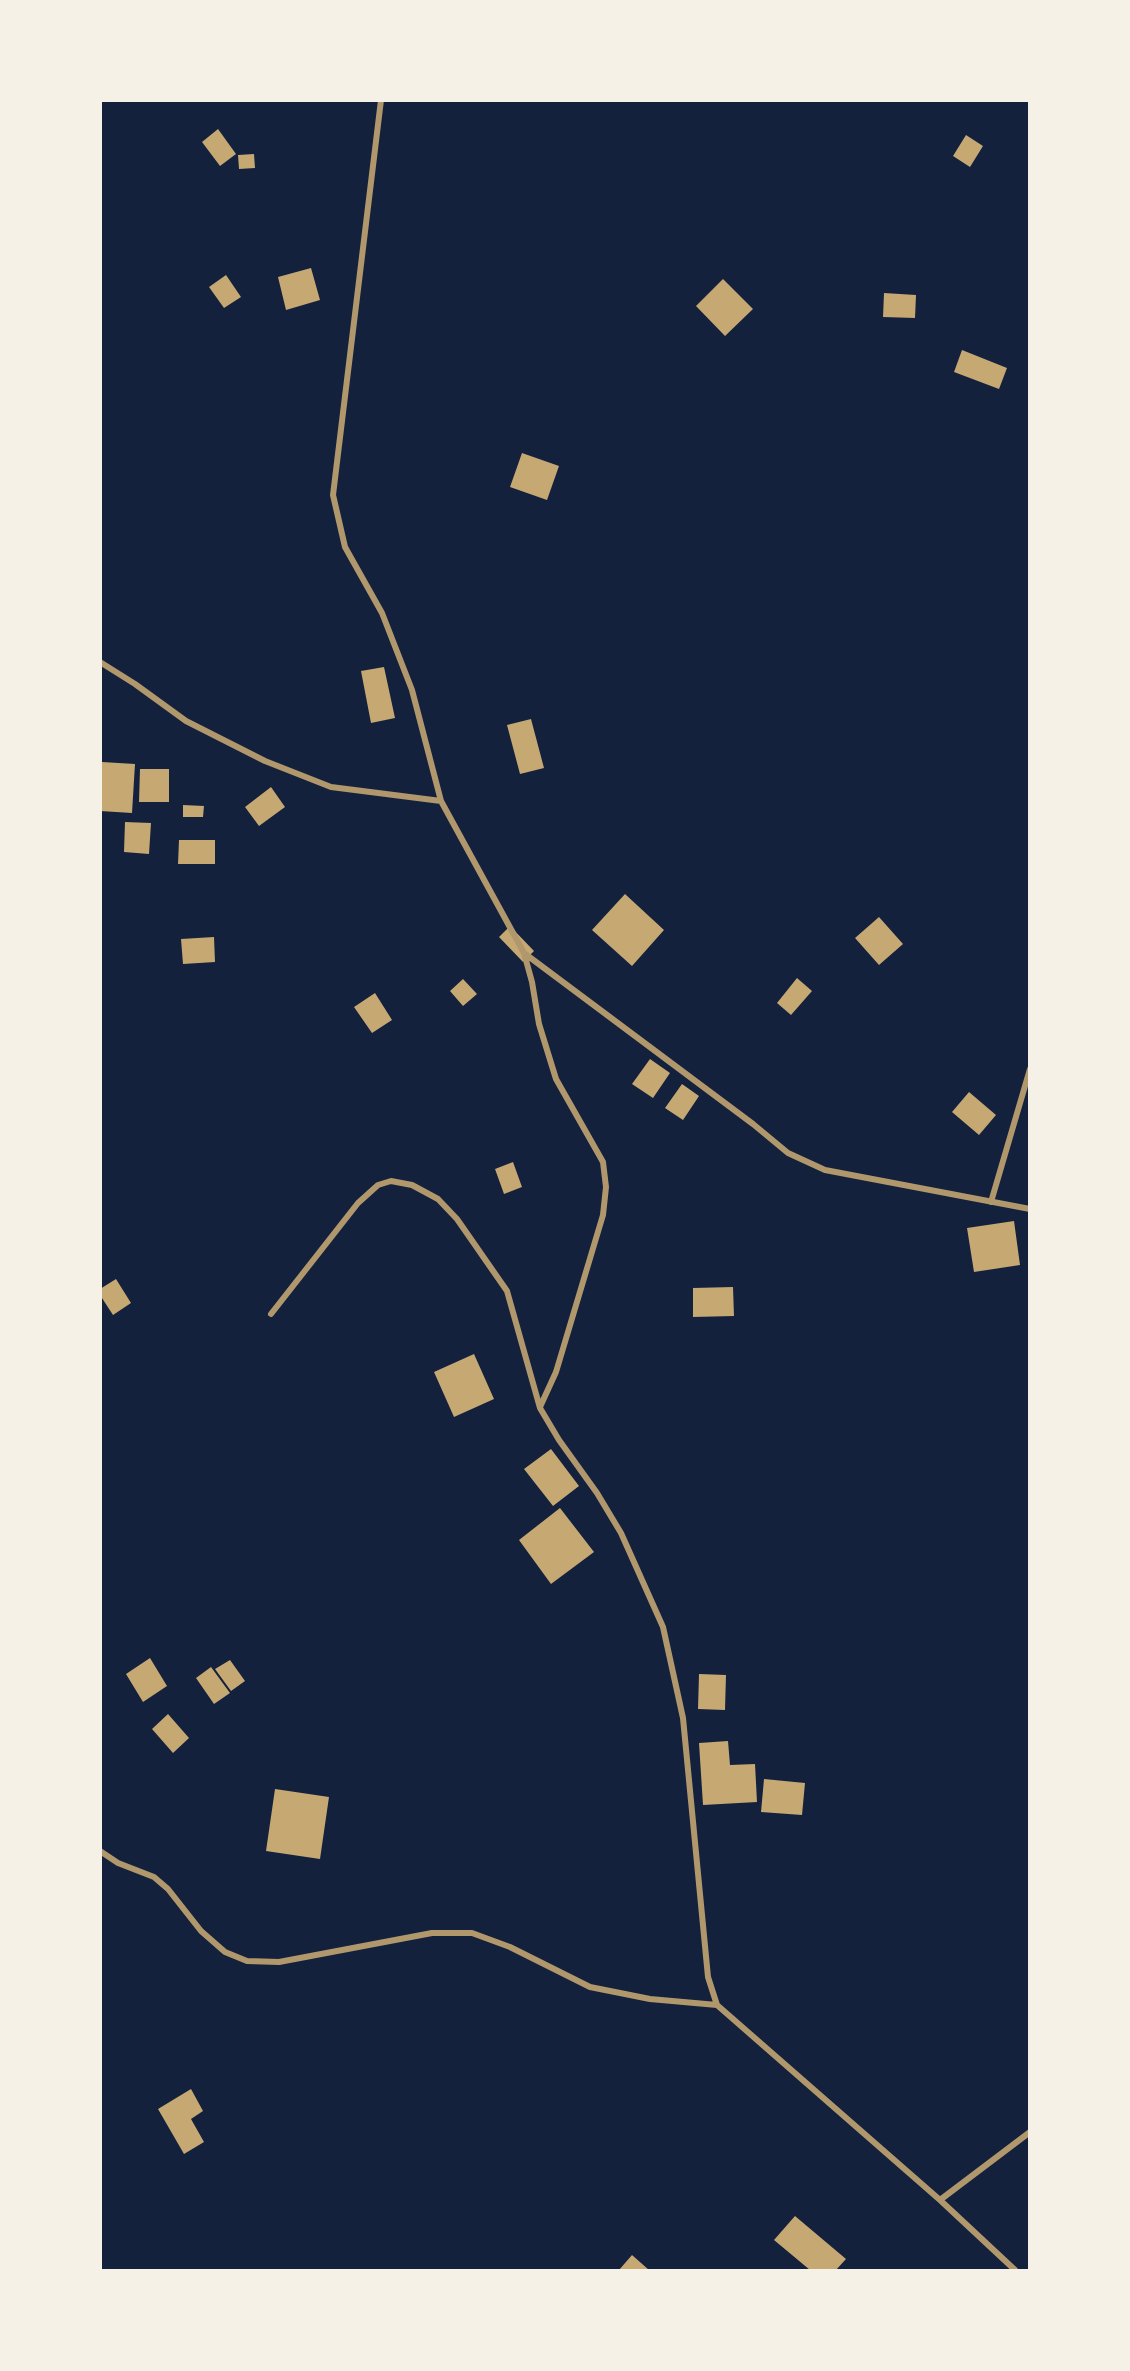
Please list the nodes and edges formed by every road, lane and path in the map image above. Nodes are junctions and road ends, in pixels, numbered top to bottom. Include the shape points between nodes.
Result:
1 (381, 100) edge
2 (100, 662) edge
3 (441, 801) junction
4 (524, 953) junction
5 (1029, 1069) edge
6 (991, 1202) junction
7 (1029, 1209) edge
8 (271, 1314) dead end
9 (540, 1408) junction
10 (100, 1851) edge
11 (717, 2005) junction
12 (1029, 2132) edge
13 (940, 2200) junction
14 (1015, 2271) edge

1 - 3 street via 333,495 345,547 382,613 412,690
2 - 3 street via 186,721 265,761 331,787
3 - 4 street
4 - 6 street via 788,1153 825,1170
4 - 9 street via 556,1079 603,1162 606,1187 603,1215 556,1372
5 - 6 street
6 - 7 street
8 - 9 street via 358,1203 378,1185 391,1181 412,1185 438,1199 457,1219 507,1291
9 - 11 street via 621,1533 663,1628 683,1718 708,1977
10 - 11 street via 153,1877 209,1938 225,1952 247,1961 279,1962 432,1933 472,1933 510,1947 590,1987 650,1999
11 - 13 street
12 - 13 street
13 - 14 street

